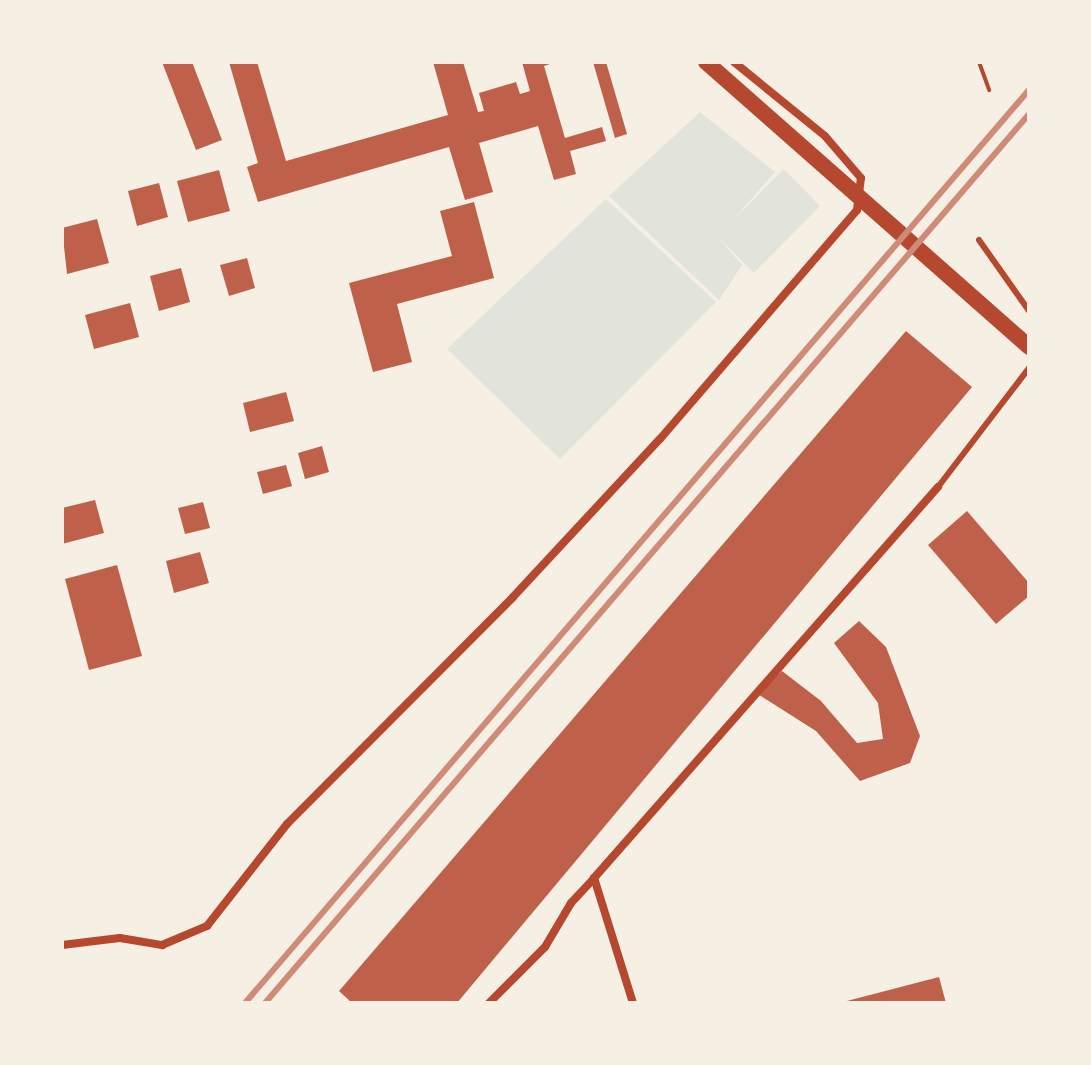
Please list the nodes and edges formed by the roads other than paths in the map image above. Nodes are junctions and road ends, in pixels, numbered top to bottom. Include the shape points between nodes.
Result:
1 (706, 62) edge
2 (734, 62) edge
3 (979, 240) dead end
4 (1029, 311) edge
5 (1029, 347) edge
6 (1029, 368) edge
7 (938, 487) joint
8 (594, 878) junction
9 (62, 945) edge
10 (489, 1003) edge
11 (633, 1003) edge

1 - 5 main road
2 - 9 street via 825,136 861,178 857,210 660,439 513,597 287,824 207,926 162,945 120,938
3 - 4 lane
6 - 7 lane
7 - 8 street
8 - 10 street via 571,903 545,947
8 - 11 street

